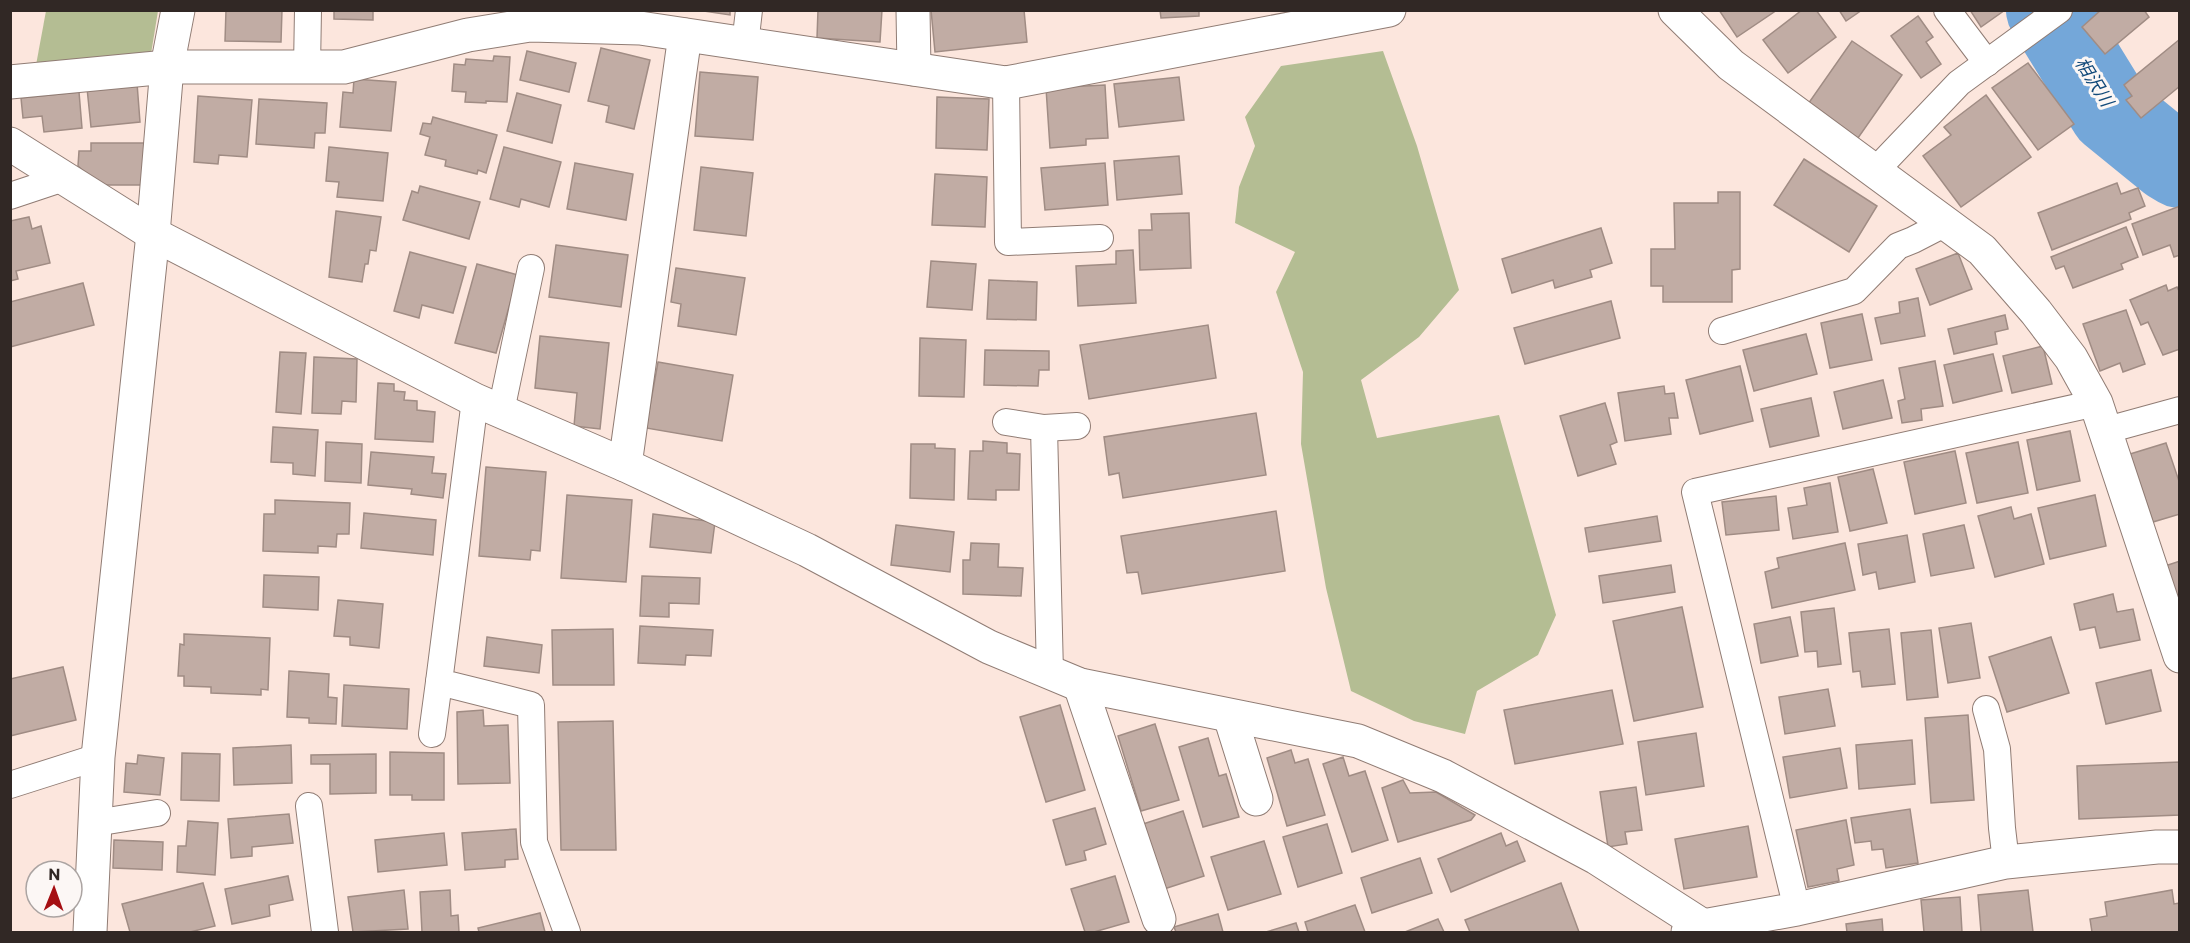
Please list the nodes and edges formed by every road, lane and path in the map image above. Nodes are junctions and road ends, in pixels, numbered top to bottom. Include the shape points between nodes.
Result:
1 (178, 10) edge
2 (308, 10) edge
3 (749, 10) edge
4 (913, 10) edge
5 (1389, 10) edge
6 (1675, 10) edge
7 (1947, 10) edge
8 (2059, 10) edge
9 (1324, 16) edge
10 (641, 19) edge
11 (685, 35) junction
12 (745, 45) junction
13 (1987, 63) junction
14 (167, 67) junction
15 (307, 67) junction
16 (914, 69) junction
17 (10, 82) edge
18 (1006, 83) junction
19 (10, 144) edge
20 (1875, 171) junction
21 (64, 178) junction
22 (10, 196) edge
23 (1946, 223) junction
24 (153, 234) junction
25 (1100, 238) dead end
26 (531, 268) dead end
27 (1722, 331) dead end
28 (488, 405) junction
29 (2180, 410) edge
30 (2101, 417) junction
31 (1006, 422) dead end
32 (1077, 426) dead end
33 (1044, 428) junction
34 (625, 465) junction
35 (2179, 655) edge
36 (1050, 673) junction
37 (439, 682) junction
38 (1080, 685) junction
39 (1986, 710) dead end
40 (1230, 716) junction
41 (432, 735) dead end
42 (98, 758) junction
43 (10, 785) edge
44 (1256, 800) dead end
45 (309, 806) dead end
46 (157, 813) dead end
47 (95, 823) junction
48 (2180, 848) edge
49 (2006, 862) junction
50 (1797, 909) junction
51 (1159, 919) dead end
52 (1696, 929) edge
53 (90, 933) edge
54 (325, 933) edge
55 (567, 933) edge

1 - 14 street
2 - 15 lane
3 - 12 lane
4 - 16 street
5 - 9 street
6 - 20 street via 1731,64
7 - 13 lane
8 - 13 lane
9 - 18 street
10 - 11 street
10 - 15 street via 530,25 344,67
11 - 12 street
11 - 34 street
12 - 16 street
13 - 20 lane via 1959,83
14 - 15 street
14 - 17 street
14 - 24 street
16 - 18 street
18 - 25 lane via 1008,242
19 - 21 street
20 - 23 street
21 - 22 lane
21 - 24 street
23 - 27 lane via 1898,246 1854,291
23 - 30 street via 1982,250 2036,312 2071,358
24 - 28 street
24 - 42 street
26 - 28 lane
28 - 34 street
28 - 37 lane
29 - 30 lane
30 - 35 street
30 - 50 lane via 1695,492
31 - 33 lane
32 - 33 lane
33 - 36 lane
34 - 36 street via 807,550 989,647
36 - 38 street
37 - 41 lane
37 - 55 lane via 531,705 534,842
38 - 40 street
38 - 51 street
39 - 49 lane via 1996,749
40 - 44 street
40 - 52 street via 1358,741 1443,776 1597,858
42 - 43 lane
42 - 47 street
45 - 54 lane
46 - 47 lane
47 - 53 street
48 - 49 street
49 - 50 street
50 - 52 street

